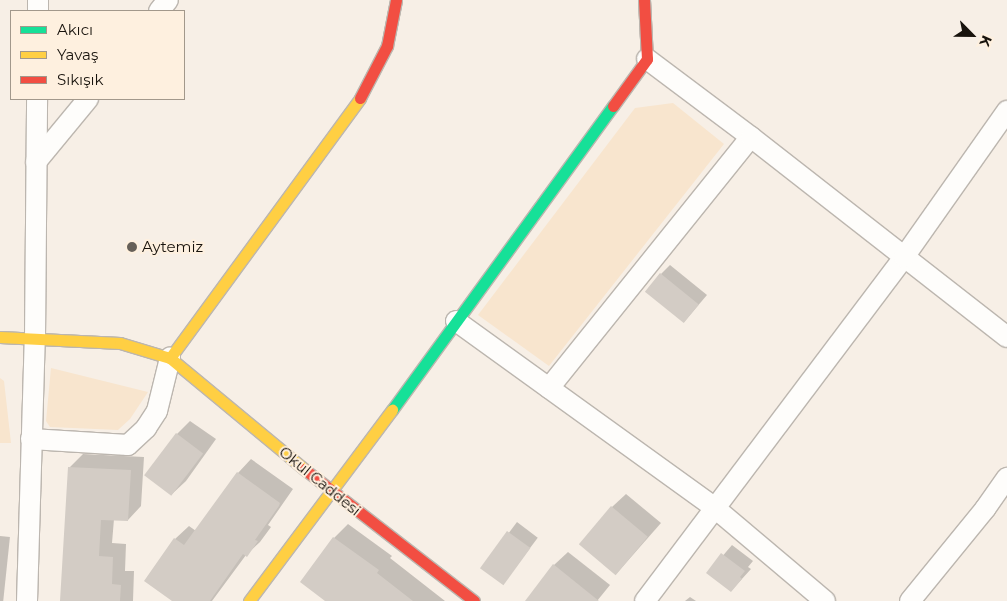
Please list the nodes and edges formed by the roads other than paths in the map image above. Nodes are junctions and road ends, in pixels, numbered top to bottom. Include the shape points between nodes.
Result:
1 (168, 0) edge
2 (396, 0) edge
3 (644, 0) edge
4 (160, 10) edge
5 (647, 59) junction
6 (37, 100) edge
7 (87, 100) edge
8 (1007, 111) edge
9 (751, 137) junction
10 (36, 162) junction
11 (904, 257) junction
12 (456, 321) junction
13 (1007, 337) edge
14 (0, 338) edge
15 (35, 338) junction
16 (170, 358) junction
17 (549, 388) junction
18 (31, 438) junction
19 (1007, 478) edge
20 (331, 491) junction
21 (1007, 503) edge
22 (715, 508) junction
23 (985, 509) junction
24 (27, 601) edge
25 (249, 601) edge
26 (474, 601) edge
27 (646, 601) edge
28 (825, 601) edge
29 (910, 601) edge

1 - 4 street
2 - 16 street via 387,46 356,104
3 - 5 street
5 - 9 street
5 - 12 street
6 - 10 street
7 - 10 street
8 - 11 street
9 - 11 street
9 - 17 street
10 - 15 street
11 - 13 street
11 - 22 street
12 - 17 street
12 - 20 street
14 - 15 street
15 - 16 street via 120,342
15 - 18 street
16 - 18 street via 157,411 146,428 128,445
16 - 20 street, Okul Caddesi
17 - 22 street
18 - 24 street
19 - 23 street
20 - 25 street
20 - 26 street, Okul Caddesi
21 - 23 street
22 - 27 street
22 - 28 street
23 - 29 street

